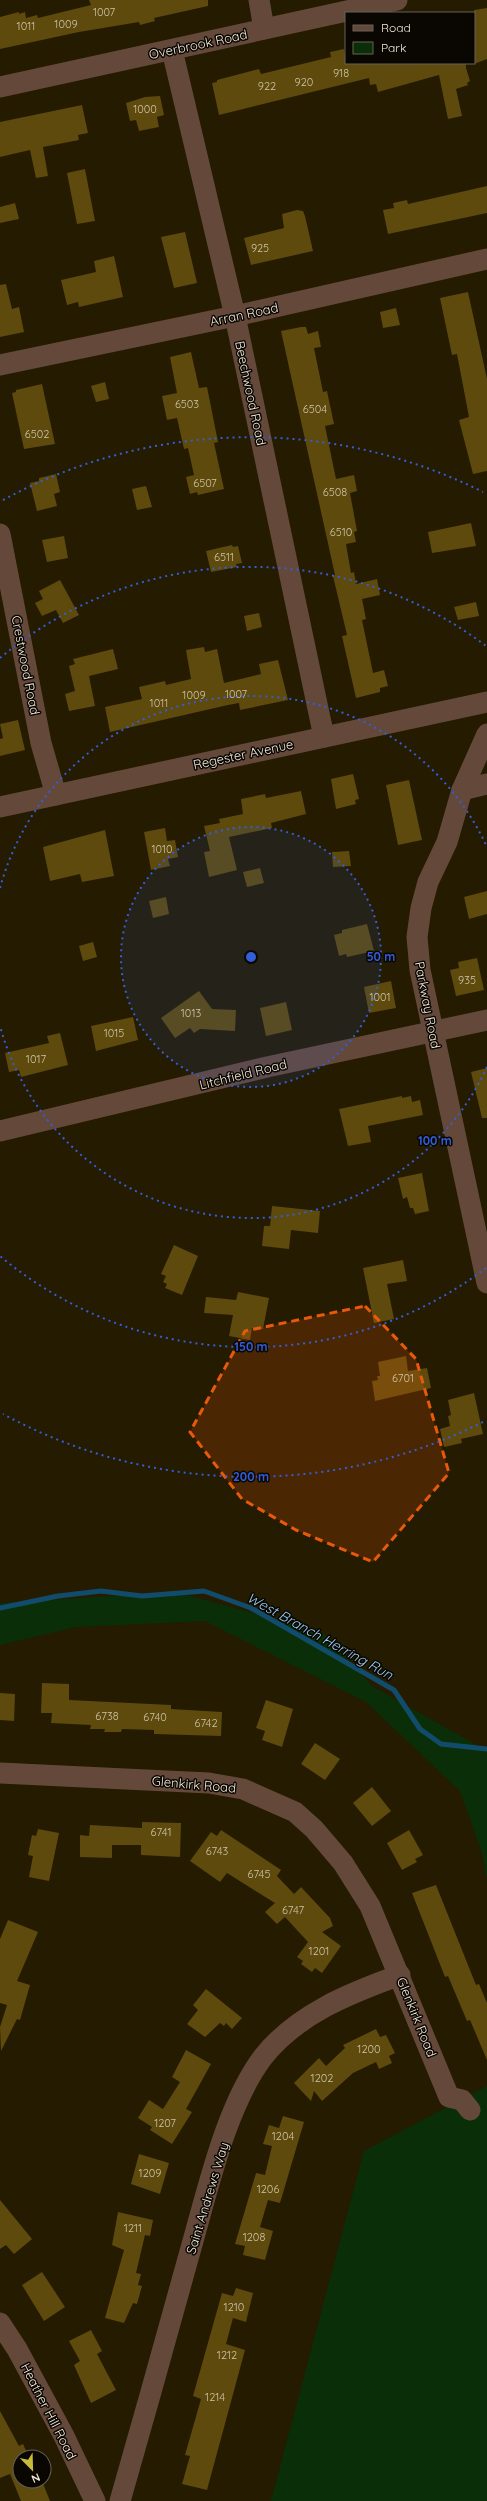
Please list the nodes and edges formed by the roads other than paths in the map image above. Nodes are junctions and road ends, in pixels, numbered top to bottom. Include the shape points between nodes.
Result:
1 (259, 0) edge
2 (396, 0) edge
3 (264, 29) junction
4 (172, 50) junction
5 (0, 87) edge
6 (487, 259) edge
7 (235, 316) junction
8 (0, 365) edge
9 (0, 534) edge
10 (487, 702) edge
11 (487, 734) edge
12 (324, 737) junction
13 (487, 784) edge
14 (462, 790) junction
15 (56, 796) junction
16 (0, 808) edge
17 (487, 1020) edge
18 (433, 1030) junction
19 (0, 1131) edge
20 (487, 1283) edge
21 (0, 1775) edge
22 (400, 1975) junction
23 (470, 2110) dead end
24 (0, 2322) edge
25 (95, 2501) edge
26 (120, 2501) edge

1 - 3 street
2 - 3 street, Overbrook Road
3 - 4 street, Overbrook Road
4 - 5 street, Overbrook Road
4 - 7 street, Beechwood Road
6 - 7 street, Arran Road
7 - 8 street, Arran Road
7 - 12 street, Beechwood Road
9 - 15 street, Crestwood Road via 41,743
10 - 12 street, Regester Avenue
11 - 14 street, Parkway Road
12 - 15 street, Regester Avenue
13 - 14 street
14 - 18 street, Parkway Road via 446,842 428,882 417,937 420,970
15 - 16 street, Regester Avenue
17 - 18 street, Litchfield Road
18 - 19 street, Litchfield Road
18 - 20 street, Parkway Road
21 - 22 street, Glenkirk Road via 209,1783 243,1789 294,1812 343,1863 370,1906
22 - 23 street, Glenkirk Road via 449,2097 462,2100
22 - 26 street, Saint Andrews Way via 334,2002 288,2031 264,2056 245,2085 232,2113 200,2218
24 - 25 street, Heather Hill Road via 64,2436

